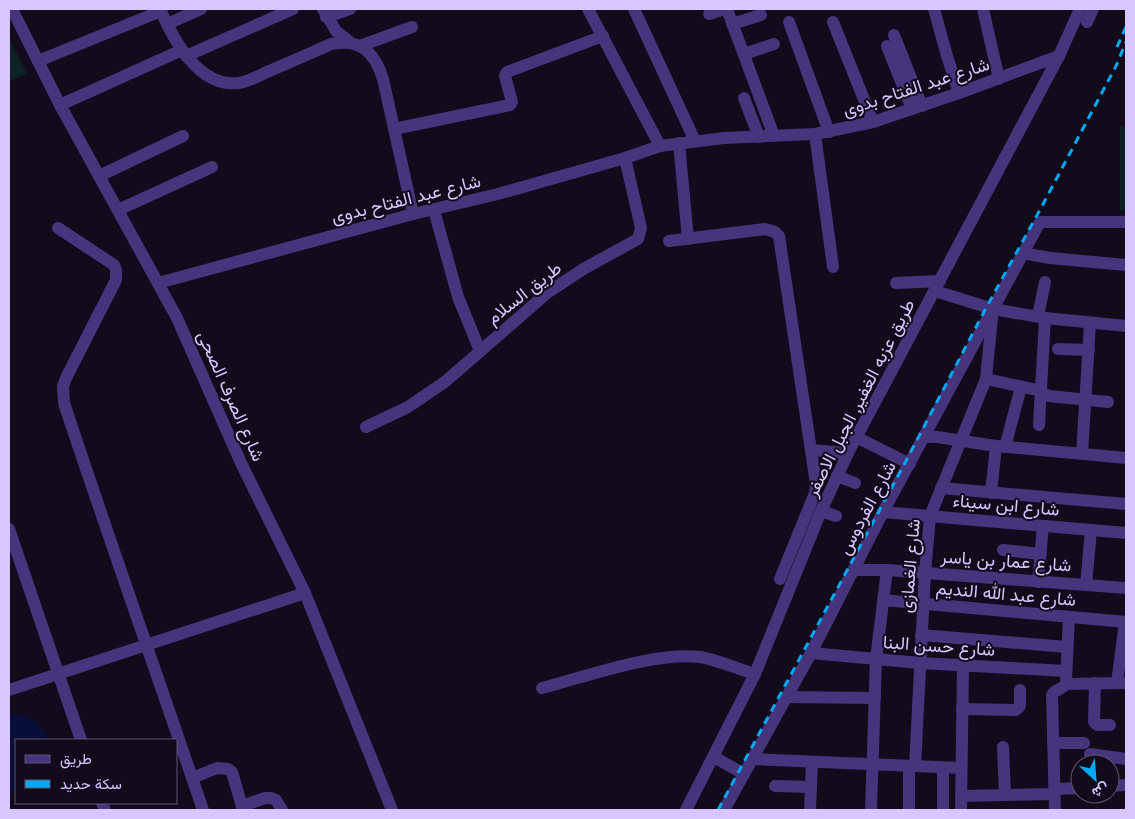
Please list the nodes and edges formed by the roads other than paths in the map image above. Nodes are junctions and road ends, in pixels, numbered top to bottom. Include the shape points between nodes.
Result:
1 (12, 9) edge
2 (201, 9) edge
3 (293, 9) edge
4 (350, 9) edge
5 (588, 9) edge
6 (634, 9) edge
7 (726, 9) edge
8 (934, 9) edge
9 (983, 9) edge
10 (161, 10) edge
11 (324, 13) edge
12 (1086, 13) edge
13 (709, 14) dead end
14 (761, 15) dead end
15 (789, 22) dead end
16 (833, 22) dead end
17 (167, 24) junction
18 (732, 24) junction
19 (412, 27) dead end
20 (894, 35) dead end
21 (603, 36) junction
22 (356, 44) junction
23 (774, 44) dead end
24 (887, 46) dead end
25 (184, 53) junction
26 (744, 54) junction
27 (1059, 56) junction
28 (38, 61) junction
29 (999, 79) junction
30 (959, 93) junction
31 (744, 98) dead end
32 (60, 105) junction
33 (917, 108) junction
34 (873, 122) junction
35 (394, 129) junction
36 (829, 132) junction
37 (815, 134) junction
38 (183, 136) dead end
39 (774, 136) junction
40 (759, 137) junction
41 (696, 140) junction
42 (679, 142) junction
43 (660, 146) junction
44 (624, 158) junction
45 (212, 167) dead end
46 (99, 176) junction
47 (118, 210) junction
48 (434, 210) junction
49 (413, 214) junction
50 (1126, 222) edge
51 (58, 228) dead end
52 (688, 239) junction
53 (670, 241) dead end
54 (1022, 254) junction
55 (1126, 265) edge
56 (833, 267) dead end
57 (1045, 282) dead end
58 (158, 283) junction
59 (896, 283) dead end
60 (938, 286) junction
61 (993, 309) junction
62 (1042, 317) junction
63 (1090, 323) junction
64 (1126, 326) edge
65 (1058, 349) dead end
66 (1089, 350) junction
67 (480, 351) junction
68 (986, 379) junction
69 (1021, 387) junction
70 (1041, 391) junction
71 (1086, 400) junction
72 (1108, 402) dead end
73 (1039, 425) dead end
74 (366, 427) dead end
75 (856, 437) junction
76 (925, 437) junction
77 (960, 442) junction
78 (1000, 446) junction
79 (811, 450) junction
80 (848, 453) junction
81 (1082, 454) junction
82 (1126, 458) edge
83 (910, 464) junction
84 (837, 476) junction
85 (855, 483) dead end
86 (941, 488) junction
87 (991, 493) junction
88 (1126, 504) edge
89 (821, 511) junction
90 (884, 512) junction
91 (836, 516) dead end
92 (930, 516) junction
93 (1043, 526) junction
94 (9, 529) edge
95 (1091, 530) junction
96 (1126, 533) edge
97 (1003, 550) dead end
98 (1041, 554) junction
99 (854, 570) junction
100 (887, 570) junction
101 (925, 572) junction
102 (780, 580) dead end
103 (1038, 582) junction
104 (1086, 585) junction
105 (1126, 588) edge
106 (305, 593) junction
107 (883, 600) junction
108 (923, 604) junction
109 (1069, 618) junction
110 (1126, 622) edge
111 (921, 635) junction
112 (145, 645) junction
113 (1067, 647) junction
114 (811, 653) junction
115 (876, 659) junction
116 (920, 663) junction
117 (963, 666) junction
118 (58, 673) junction
119 (755, 674) junction
120 (1066, 677) junction
121 (1095, 683) junction
122 (1122, 683) edge
123 (542, 688) dead end
124 (9, 690) edge
125 (1020, 690) dead end
126 (786, 697) junction
127 (874, 698) junction
128 (962, 709) junction
129 (1110, 725) dead end
130 (81, 739) edge
131 (1053, 744) junction
132 (1003, 747) dead end
133 (714, 757) junction
134 (752, 758) junction
135 (1126, 759) edge
136 (812, 762) junction
137 (873, 765) junction
138 (912, 766) junction
139 (943, 768) junction
140 (961, 768) junction
141 (744, 774) junction
142 (192, 778) junction
143 (775, 786) dead end
144 (811, 788) junction
145 (1070, 790) edge
146 (1054, 792) junction
147 (1005, 795) junction
148 (961, 796) junction
149 (243, 808) edge
150 (203, 810) edge
151 (282, 810) edge
152 (392, 810) edge
153 (686, 810) edge
154 (724, 810) edge
155 (810, 810) edge
156 (871, 810) edge
157 (909, 810) edge
158 (943, 810) edge
159 (961, 810) edge
160 (1055, 810) edge

1 - 28 street, شارع الصرف الصحى
2 - 17 street
3 - 25 street
4 - 11 street
5 - 21 street
6 - 41 street
7 - 13 street
7 - 18 street
8 - 30 street
9 - 29 street
10 - 17 street
10 - 28 street
11 - 22 street via 336,31
12 - 27 street, طريق عزبه الغفير, الجبل الاصفر
14 - 18 street
15 - 36 street
16 - 34 street
17 - 25 street
18 - 26 street
19 - 22 street
20 - 33 street
21 - 35 street via 507,72 510,104
21 - 43 street
22 - 25 street via 331,44 242,83 213,79
22 - 35 street via 368,51 379,66
23 - 26 street
24 - 33 street
25 - 32 street
26 - 39 street
27 - 29 street, شارع عبد الفتاح بدوى
27 - 60 street, طريق عزبه الغفير, الجبل الاصفر
28 - 32 street, شارع الصرف الصحى
29 - 30 street, شارع عبد الفتاح بدوى
30 - 33 street, شارع عبد الفتاح بدوى
31 - 40 street
32 - 46 street, شارع الصرف الصحى
33 - 34 street, شارع عبد الفتاح بدوى
34 - 36 street, شارع عبد الفتاح بدوى
35 - 49 street
36 - 37 street, شارع عبد الفتاح بدوى
37 - 39 street, شارع عبد الفتاح بدوى
37 - 56 street
38 - 46 street
39 - 40 street, شارع عبد الفتاح بدوى
40 - 41 street, شارع عبد الفتاح بدوى
41 - 42 street, شارع عبد الفتاح بدوى
42 - 43 street, شارع عبد الفتاح بدوى
42 - 52 street
43 - 44 street, شارع عبد الفتاح بدوى
44 - 48 street, شارع عبد الفتاح بدوى
44 - 67 street, طريق السلام via 641,228 638,239 547,293
45 - 47 street
46 - 47 street, شارع الصرف الصحى
47 - 58 street, شارع الصرف الصحى
48 - 49 street, شارع عبد الفتاح بدوى
48 - 67 street via 458,297
49 - 58 street, شارع عبد الفتاح بدوى
50 - 54 street, شارع الفردوس via 1040,222
51 - 112 street via 114,265 116,270 116,280 66,378 62,394
52 - 53 street
52 - 79 street via 766,229 779,236
54 - 55 street
54 - 61 street, شارع الفردوس
57 - 62 street
58 - 106 street, شارع الصرف الصحى
59 - 60 street
60 - 61 street
60 - 75 street, طريق عزبه الغفير, الجبل الاصفر
61 - 62 street
61 - 68 street, شارع الغمازى
61 - 76 street, شارع الفردوس
62 - 63 street
62 - 70 street
63 - 64 street
63 - 66 street
65 - 66 street
66 - 71 street
67 - 74 street, طريق السلام via 428,394
68 - 69 street
68 - 77 street, شارع الغمازى
69 - 70 street
69 - 78 street
70 - 71 street via 1049,396
70 - 73 street
71 - 72 street
71 - 81 street
75 - 80 street, طريق عزبه الغفير, الجبل الاصفر
75 - 83 street
76 - 77 street
76 - 83 street, شارع الفردوس
77 - 78 street
77 - 86 street, شارع الغمازى
78 - 81 street
78 - 87 street
79 - 80 street
79 - 102 street via 816,489
80 - 84 street, طريق عزبه الغفير, الجبل الاصفر
81 - 82 street
83 - 90 street, شارع الفردوس
84 - 85 street
84 - 89 street, طريق عزبه الغفير, الجبل الاصفر
86 - 87 street
86 - 92 street, شارع الغمازى
87 - 88 street
89 - 91 street
89 - 119 street, طريق عزبه الغفير, الجبل الاصفر
90 - 92 street, شارع ابن سيناء
90 - 99 street, شارع الفردوس
92 - 93 street, شارع ابن سيناء
92 - 101 street, شارع الغمازى
93 - 95 street, شارع ابن سيناء
93 - 98 street
94 - 118 street
95 - 96 street, شارع ابن سيناء
95 - 104 street
97 - 98 street
98 - 103 street
99 - 100 street, شارع عمار بن ياسر
99 - 114 street, شارع الفردوس
100 - 101 street, شارع عمار بن ياسر
100 - 107 street
101 - 103 street, شارع عمار بن ياسر
101 - 108 street, شارع الغمازى
103 - 104 street, شارع عمار بن ياسر
104 - 105 street, شارع عمار بن ياسر
106 - 112 street
106 - 152 street, شارع الصرف الصحى
107 - 108 street, شارع عبد الله النديم
107 - 115 street
108 - 109 street, شارع عبد الله النديم
108 - 111 street, شارع الغمازى
109 - 110 street, شارع عبد الله النديم
109 - 113 street
110 - 122 street
111 - 113 street
111 - 116 street, شارع الغمازى
112 - 118 street
112 - 142 street
113 - 120 street
114 - 115 street, شارع حسن البنا
114 - 126 street, شارع الفردوس
115 - 116 street, شارع حسن البنا
115 - 127 street
116 - 117 street, شارع حسن البنا
116 - 138 street, شارع الغمازى
117 - 120 street, شارع حسن البنا
117 - 128 street
118 - 124 street
118 - 130 street
119 - 123 street via 703,658 679,658 624,666
119 - 133 street, طريق عزبه الغفير, الجبل الاصفر
120 - 121 street, شارع حسن البنا
120 - 131 street via 1062,688 1052,695
121 - 122 street, شارع حسن البنا
121 - 129 street via 1094,722
125 - 128 street via 1020,706 1016,710
126 - 127 street
126 - 134 street, شارع الفردوس
127 - 137 street
128 - 140 street
131 - 135 street
131 - 146 street
132 - 147 street
133 - 141 street
133 - 153 street, طريق عزبه الغفير, الجبل الاصفر
134 - 136 street
134 - 141 street, شارع الفردوس
136 - 137 street
136 - 144 street
137 - 138 street
137 - 156 street
138 - 139 street
138 - 157 street, شارع الغمازى
139 - 140 street
139 - 158 street
140 - 148 street
141 - 154 street, شارع الفردوس
142 - 149 street via 217,768 228,768
142 - 150 street
143 - 144 street
144 - 155 street
145 - 146 street
146 - 147 street
146 - 160 street
147 - 148 street
148 - 159 street
149 - 151 street via 270,798 276,800

